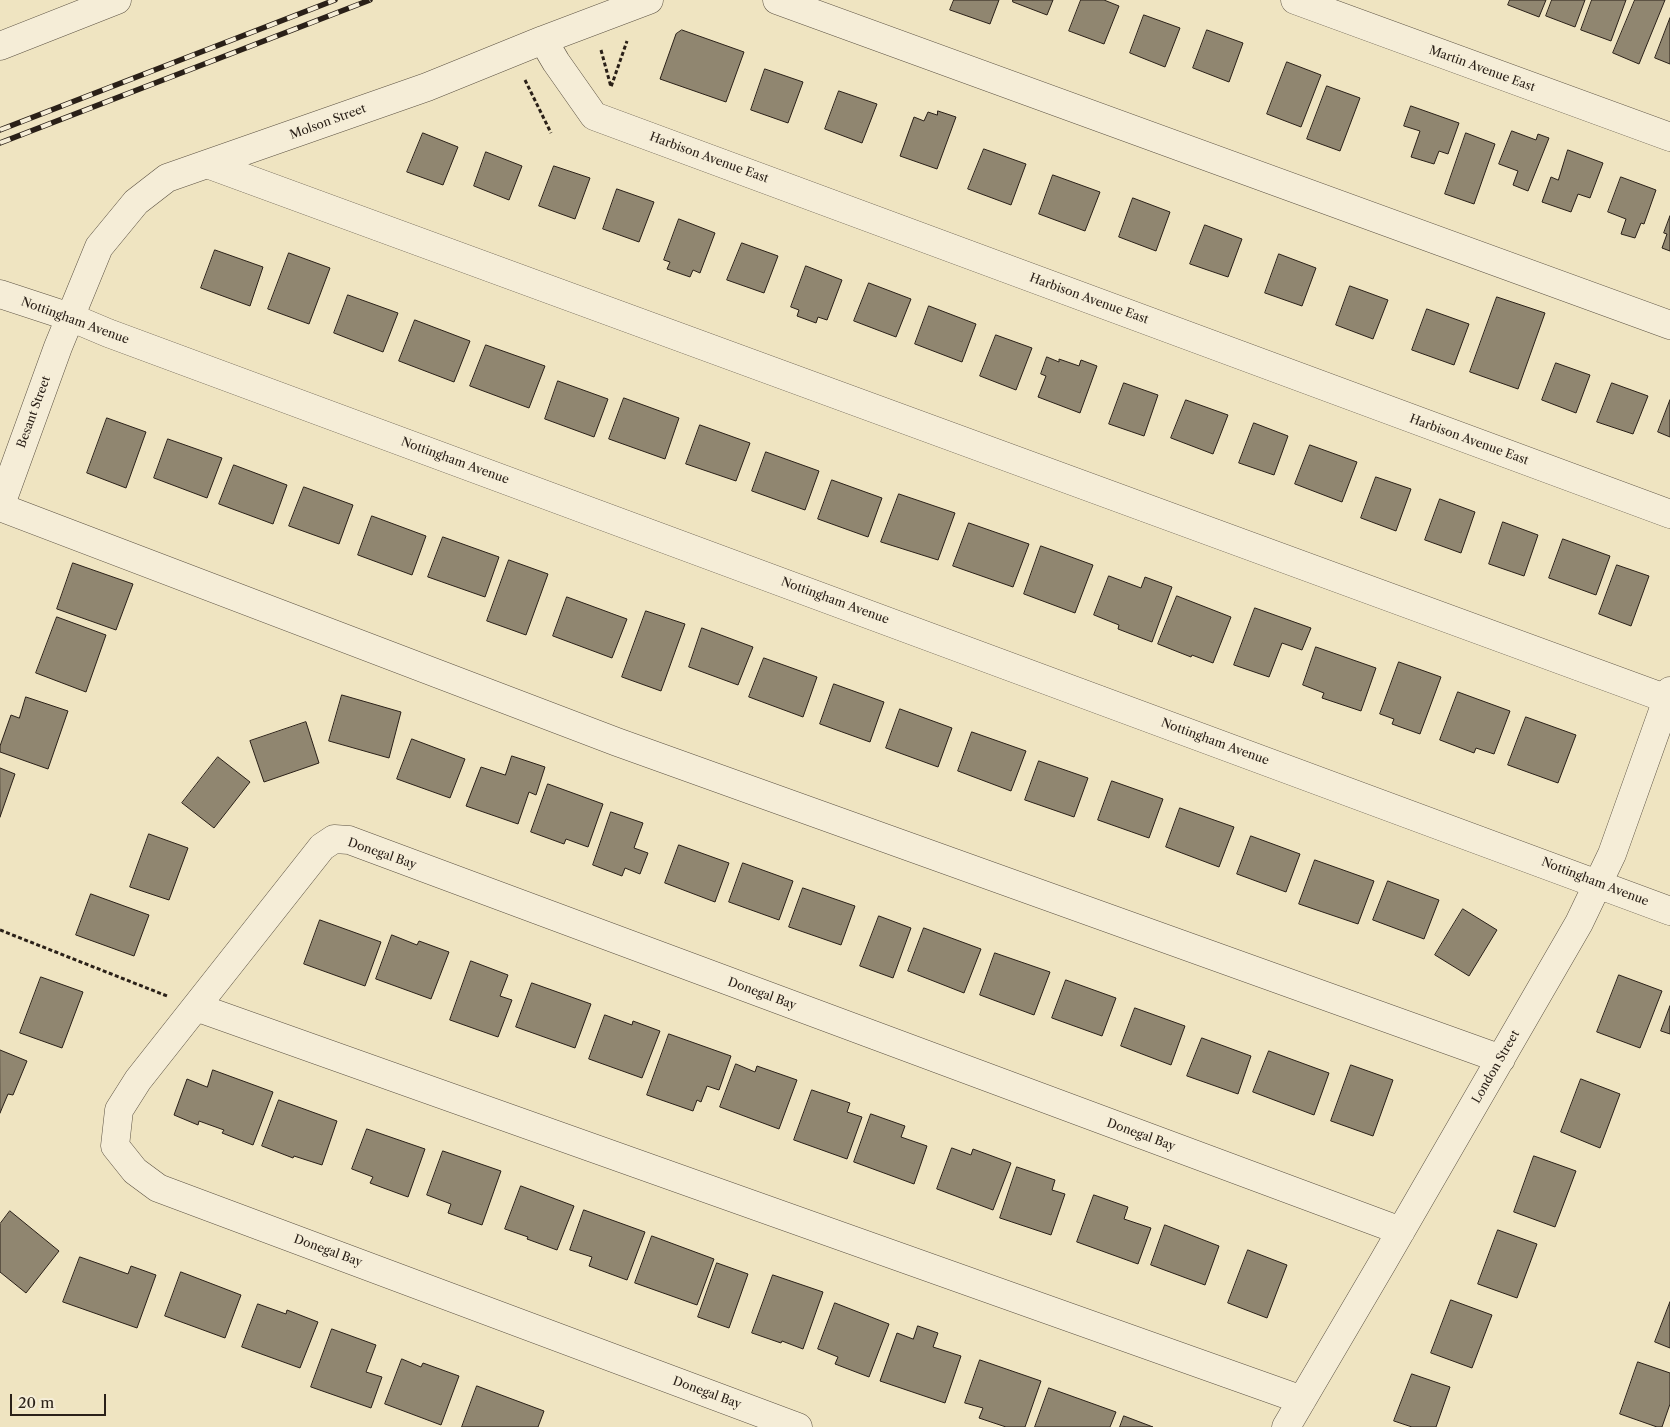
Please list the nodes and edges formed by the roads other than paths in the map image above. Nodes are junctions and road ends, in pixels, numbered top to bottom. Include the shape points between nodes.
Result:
1 (117, 0) edge
2 (649, 0) edge
3 (777, 0) edge
4 (1295, 0) edge
5 (543, 40) junction
6 (0, 46) edge
7 (1670, 137) edge
8 (207, 164) junction
9 (0, 294) edge
10 (70, 317) junction
11 (1670, 325) edge
12 (0, 507) edge
13 (1670, 514) edge
14 (1669, 696) edge
15 (1598, 883) junction
16 (1670, 911) edge
17 (196, 1008) junction
18 (1500, 1059) junction
19 (1401, 1231) junction
20 (1302, 1400) junction
21 (798, 1427) edge
22 (1286, 1427) edge

1 - 6 street
2 - 5 street, Molson Street
3 - 11 street
4 - 7 street, Martin Avenue East
5 - 8 street, Molson Street via 427,86
5 - 13 street, Harbison Avenue East via 594,116
8 - 10 street, Molson Street via 167,178 136,202 100,247
8 - 14 street
9 - 10 street, Nottingham Avenue
10 - 12 street, Besant Street
10 - 15 street, Nottingham Avenue
12 - 18 street via 617,742
14 - 15 street, London Street via 1612,854
15 - 16 street, Nottingham Avenue
15 - 18 street, London Street via 1579,923
17 - 19 street, Donegal Bay via 322,847 334,838 349,840
17 - 20 street
17 - 21 street, Donegal Bay via 138,1080 119,1110 116,1146 135,1171 158,1188
18 - 19 street, London Street
19 - 20 street, London Street
20 - 22 street, London Street

